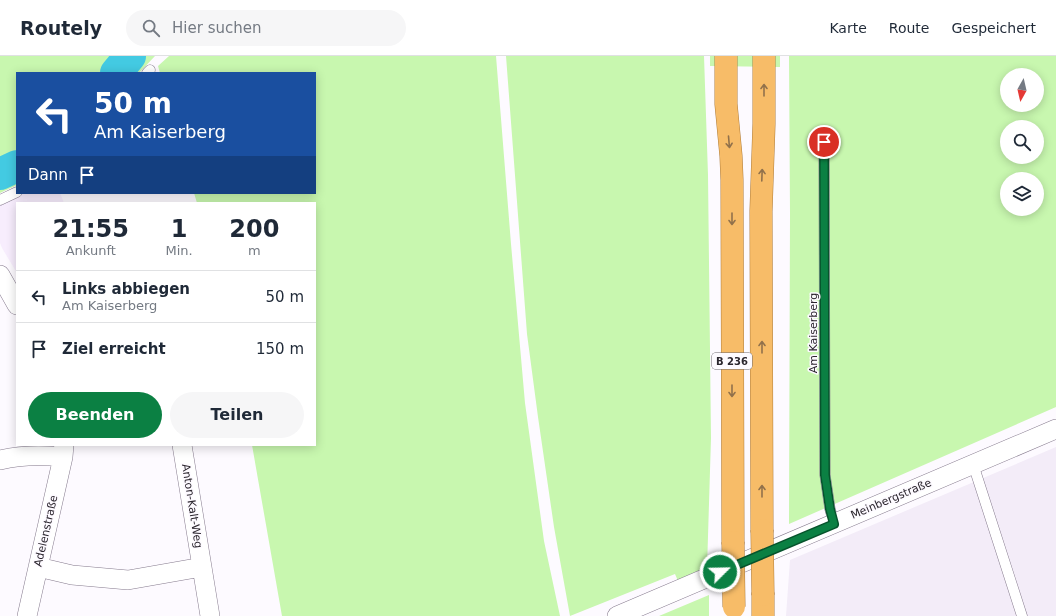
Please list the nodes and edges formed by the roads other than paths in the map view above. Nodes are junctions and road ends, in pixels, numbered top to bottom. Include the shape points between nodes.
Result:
1 (726, 56) edge
2 (764, 56) edge
3 (824, 142) dead end
4 (16, 192) edge
5 (0, 200) edge
6 (0, 275) edge
7 (16, 303) edge
8 (1056, 429) edge
9 (182, 446) edge
10 (64, 451) edge
11 (0, 460) edge
12 (973, 464) junction
13 (834, 524) junction
14 (38, 566) junction
15 (202, 567) junction
16 (763, 606) edge
17 (734, 612) edge
18 (27, 616) edge
19 (210, 616) edge
20 (617, 616) edge
21 (1022, 616) edge

1 -> 17 highway, B 236, bridge via 726,104 732,180
16 -> 2 highway, B 236, bridge via 761,211
3 - 13 lane, Am Kaiserberg via 825,475
4 - 5 lane
6 - 7 street
8 - 12 street, Meinbergstraße
9 - 15 street, Anton-Kalt-Weg
10 - 11 street via 52,456
10 - 14 street, Adelenstraße
12 - 13 street, Meinbergstraße
12 - 21 lane
13 - 20 street, Meinbergstraße
14 - 15 street via 72,575 128,580
14 - 18 street, Adelenstraße
15 - 19 street, Anton-Kalt-Weg

